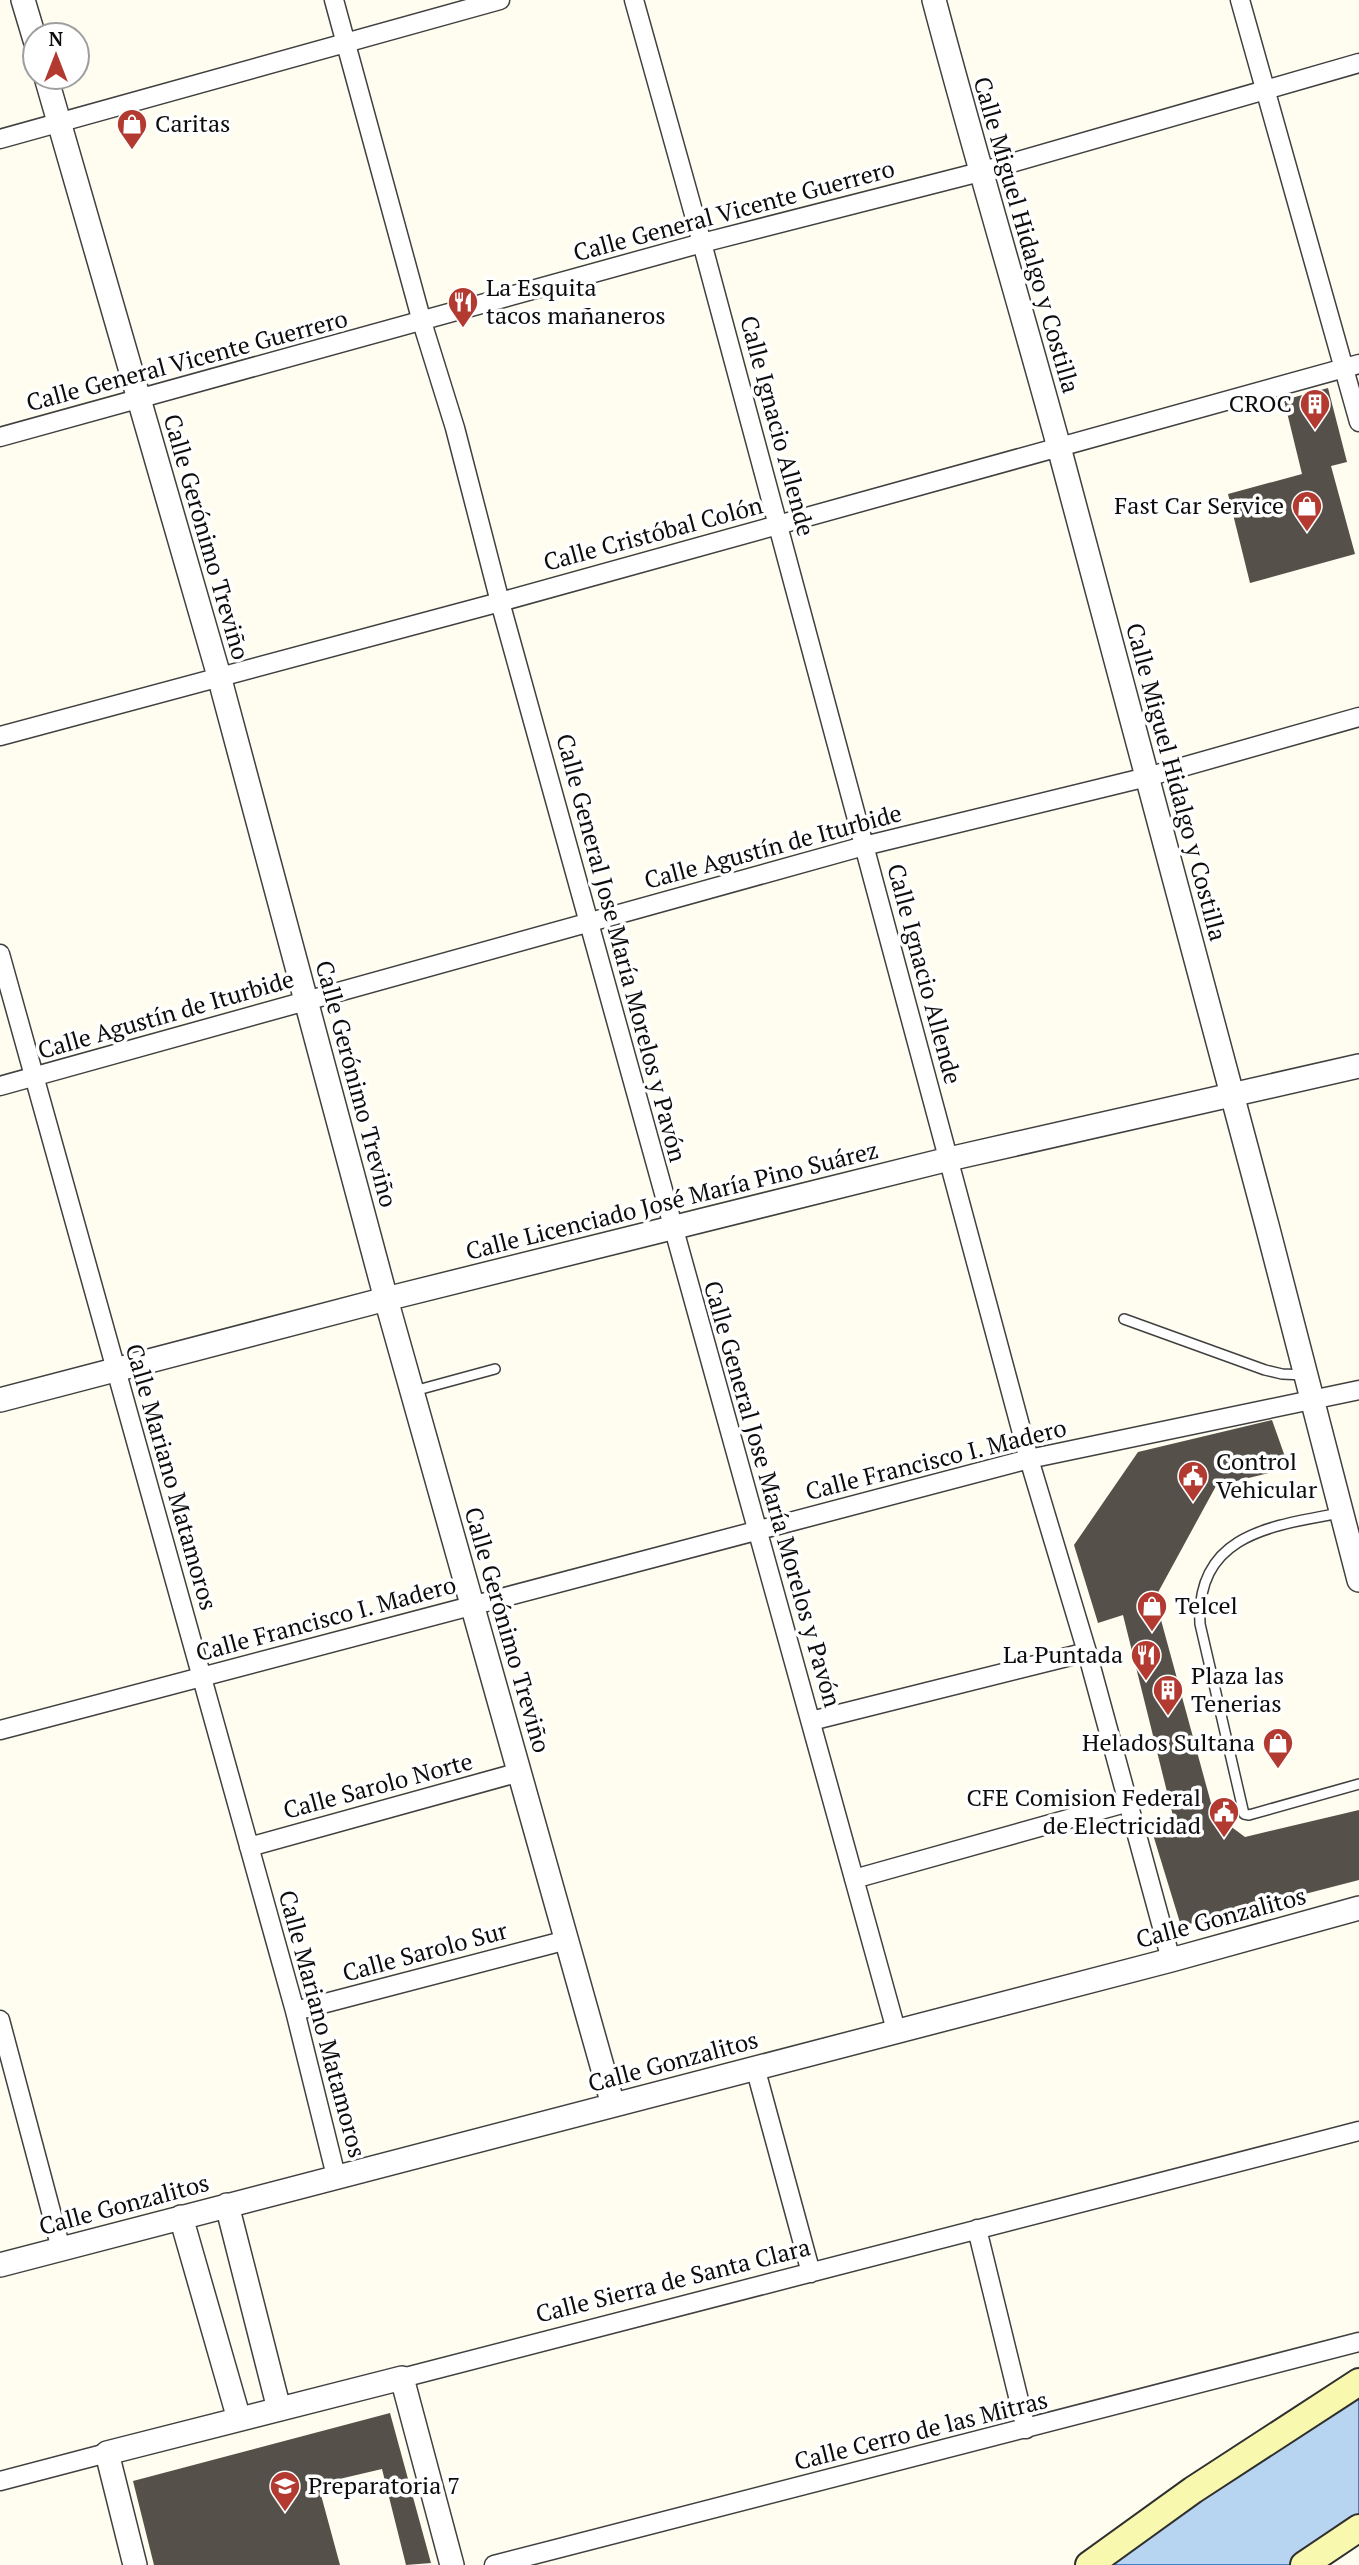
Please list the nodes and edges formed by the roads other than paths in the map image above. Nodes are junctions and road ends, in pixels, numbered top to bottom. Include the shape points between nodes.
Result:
1 (23, 0) edge
2 (334, 0) edge
3 (500, 0) edge
4 (634, 0) edge
5 (934, 0) edge
6 (1240, 0) edge
7 (29, 21) edge
8 (346, 43) junction
9 (1359, 63) edge
10 (1266, 90) junction
11 (50, 91) edge
12 (60, 123) junction
13 (0, 139) edge
14 (980, 172) junction
15 (702, 243) junction
16 (422, 322) junction
17 (1352, 366) edge
18 (139, 399) junction
19 (1359, 422) edge
20 (0, 437) edge
21 (1059, 449) junction
22 (778, 525) junction
23 (500, 602) junction
24 (219, 676) junction
25 (1359, 717) edge
26 (0, 736) edge
27 (1147, 776) junction
28 (864, 846) junction
29 (590, 922) junction
30 (0, 954) edge
31 (306, 1001) junction
32 (1359, 1066) edge
33 (34, 1077) junction
34 (0, 1086) edge
35 (1233, 1094) junction
36 (948, 1159) junction
37 (672, 1227) junction
38 (386, 1298) junction
39 (1124, 1319) dead end
40 (495, 1369) dead end
41 (115, 1370) junction
42 (1307, 1375) junction
43 (1359, 1390) edge
44 (412, 1392) junction
45 (0, 1400) edge
46 (1313, 1401) junction
47 (1029, 1459) junction
48 (1342, 1512) junction
49 (757, 1531) junction
50 (1359, 1580) edge
51 (472, 1606) junction
52 (1087, 1652) junction
53 (203, 1678) junction
54 (811, 1721) junction
55 (0, 1730) edge
56 (520, 1772) junction
57 (1359, 1784) edge
58 (1129, 1802) junction
59 (249, 1847) junction
60 (854, 1879) junction
61 (1359, 1908) edge
62 (567, 1940) junction
63 (1171, 1959) junction
64 (295, 2011) junction
65 (0, 2020) edge
66 (896, 2030) junction
67 (755, 2067) junction
68 (613, 2105) junction
69 (1359, 2131) edge
70 (336, 2176) junction
71 (227, 2205) junction
72 (181, 2217) junction
73 (977, 2229) junction
74 (61, 2249) junction
75 (0, 2265) edge
76 (811, 2273) junction
77 (1359, 2342) edge
78 (402, 2378) junction
79 (1359, 2382) edge
80 (279, 2409) junction
81 (239, 2419) junction
82 (1026, 2429) junction
83 (107, 2453) junction
84 (0, 2481) edge
85 (1359, 2528) edge
86 (135, 2565) edge
87 (452, 2565) edge
88 (494, 2565) edge
89 (1089, 2565) edge
90 (1304, 2565) edge

1 - 7 street
2 - 8 street, Calle General Jose María Morelos y Pavón
3 - 8 street
4 - 15 street, Calle Ignacio Allende
5 - 14 street, Calle Miguel Hidalgo y Costilla
6 - 10 street
8 - 12 street
8 - 16 street, Calle General Jose María Morelos y Pavón
9 - 10 street, Calle General Vicente Guerrero
10 - 14 street, Calle General Vicente Guerrero
10 - 17 street
11 - 12 street, Calle Gerónimo Treviño
12 - 13 street
12 - 18 street, Calle Gerónimo Treviño
14 - 15 street, Calle General Vicente Guerrero
14 - 21 street, Calle Miguel Hidalgo y Costilla
15 - 16 street, Calle General Vicente Guerrero
15 - 22 street, Calle Ignacio Allende
16 - 18 street, Calle General Vicente Guerrero
16 - 23 street, Calle General Jose María Morelos y Pavón
17 - 19 street
17 - 21 street, Calle Cristóbal Colón
18 - 20 street, Calle General Vicente Guerrero
18 - 24 street, Calle Gerónimo Treviño
21 - 22 street, Calle Cristóbal Colón
21 - 27 street, Calle Miguel Hidalgo y Costilla
22 - 23 street, Calle Cristóbal Colón
22 - 28 street, Calle Ignacio Allende
23 - 24 street, Calle Cristóbal Colón
23 - 29 street, Calle General Jose María Morelos y Pavón
24 - 26 street, Calle Cristóbal Colón
24 - 31 street, Calle Gerónimo Treviño
25 - 27 street, Calle Agustín de Iturbide
27 - 28 street, Calle Agustín de Iturbide
27 - 35 street, Calle Miguel Hidalgo y Costilla
28 - 29 street, Calle Agustín de Iturbide
28 - 36 street, Calle Ignacio Allende
29 - 31 street, Calle Agustín de Iturbide
29 - 37 street, Calle General Jose María Morelos y Pavón
30 - 33 street, Calle Mariano Matamoros
31 - 33 street, Calle Agustín de Iturbide
31 - 38 street, Calle Gerónimo Treviño
32 - 35 street, Calle Licenciado José María Pino Suárez
33 - 34 street, Calle Agustín de Iturbide
33 - 41 street, Calle Mariano Matamoros
35 - 36 street, Calle Licenciado José María Pino Suárez
35 - 42 street, Calle Miguel Hidalgo y Costilla
36 - 37 street, Calle Licenciado José María Pino Suárez
36 - 47 street, Calle Ignacio Allende
37 - 38 street, Calle Licenciado José María Pino Suárez
37 - 49 street, Calle General Jose María Morelos y Pavón
38 - 41 street, Calle Licenciado José María Pino Suárez
38 - 44 street, Calle Gerónimo Treviño
39 - 42 lane via 1273,1373
40 - 44 lane
41 - 45 street, Calle Licenciado José María Pino Suárez
41 - 53 street, Calle Mariano Matamoros
42 - 46 street, Calle Miguel Hidalgo y Costilla
43 - 46 street, Calle Francisco I. Madero
44 - 51 street, Calle Gerónimo Treviño
46 - 47 street, Calle Francisco I. Madero
46 - 48 street, Calle Miguel Hidalgo y Costilla
47 - 49 street, Calle Francisco I. Madero
47 - 52 street, Calle Ignacio Allende
48 - 50 street, Calle Miguel Hidalgo y Costilla
48 - 57 lane via 1284,1524 1236,1542 1206,1582 1200,1625 1244,1814
49 - 51 street, Calle Francisco I. Madero
49 - 54 street, Calle General Jose María Morelos y Pavón
51 - 53 street, Calle Francisco I. Madero
51 - 56 street, Calle Gerónimo Treviño
52 - 54 street
52 - 58 street, Calle Ignacio Allende
53 - 55 street, Calle Francisco I. Madero
53 - 59 street, Calle Mariano Matamoros
54 - 60 street, Calle General Jose María Morelos y Pavón
56 - 59 street, Calle Sarolo Norte
56 - 62 street, Calle Gerónimo Treviño
58 - 60 street
58 - 63 street, Calle Ignacio Allende
59 - 64 street, Calle Mariano Matamoros
60 - 66 street, Calle General Jose María Morelos y Pavón
61 - 63 street, Calle Gonzalitos
62 - 64 street, Calle Sarolo Sur
62 - 68 street, Calle Gerónimo Treviño
63 - 66 street, Calle Gonzalitos
64 - 70 street, Calle Mariano Matamoros
65 - 74 street
66 - 67 street, Calle Gonzalitos
67 - 68 street, Calle Gonzalitos
67 - 76 street
68 - 70 street, Calle Gonzalitos
69 - 73 street, Calle Sierra de Santa Clara
70 - 71 street, Calle Gonzalitos
71 - 72 street, Calle Gonzalitos
71 - 80 street
72 - 74 street, Calle Gonzalitos
72 - 81 street
73 - 76 street, Calle Sierra de Santa Clara
73 - 82 street
74 - 75 street, Calle Gonzalitos
76 - 78 street, Calle Sierra de Santa Clara
77 - 82 street, Calle Cerro de las Mitras
78 - 80 street, Calle Sierra de Santa Clara
78 - 87 street
79 - 89 main road via 1193,2490
80 - 81 street, Calle Sierra de Santa Clara
81 - 83 street, Calle Sierra de Santa Clara
82 - 88 street, Calle Cerro de las Mitras
83 - 84 street, Calle Sierra de Santa Clara
83 - 86 street
85 - 90 main road

